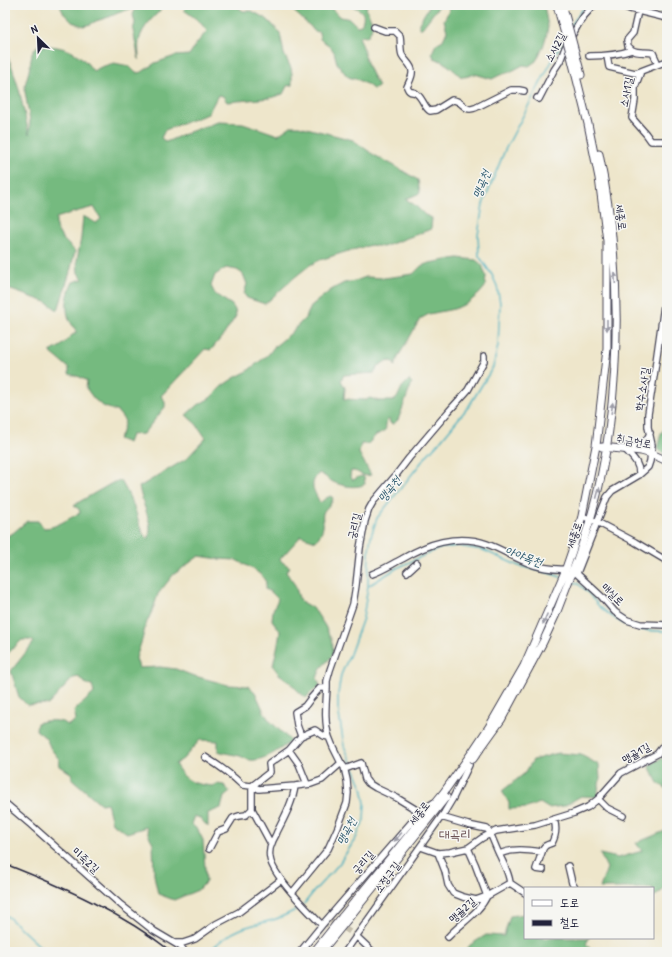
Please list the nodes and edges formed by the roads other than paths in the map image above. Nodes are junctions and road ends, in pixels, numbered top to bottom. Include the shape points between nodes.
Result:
1 (557, 5) edge
2 (594, 5) edge
3 (620, 5) edge
4 (562, 11) edge
5 (638, 11) junction
6 (667, 18) edge
7 (374, 28) dead end
8 (632, 50) junction
9 (573, 52) junction
10 (589, 56) dead end
11 (607, 56) junction
12 (667, 61) edge
13 (658, 64) junction
14 (641, 71) junction
15 (524, 91) dead end
16 (537, 98) dead end
17 (667, 141) edge
18 (667, 284) edge
19 (484, 356) dead end
20 (650, 433) junction
21 (596, 446) junction
22 (607, 447) junction
23 (625, 449) junction
24 (652, 454) junction
25 (667, 462) edge
26 (639, 475) junction
27 (582, 516) junction
28 (594, 520) junction
29 (409, 555) junction
30 (667, 561) edge
31 (406, 572) dead end
32 (570, 572) junction
33 (372, 574) dead end
34 (564, 583) junction
35 (667, 626) edge
36 (326, 688) junction
37 (301, 736) junction
38 (329, 737) junction
39 (667, 741) edge
40 (289, 750) junction
41 (205, 756) dead end
42 (341, 763) junction
43 (469, 765) junction
44 (345, 769) junction
45 (307, 784) junction
46 (252, 786) junction
47 (295, 786) junction
48 (598, 799) junction
49 (437, 801) junction
50 (5, 803) edge
51 (252, 809) junction
52 (420, 812) junction
53 (443, 814) junction
54 (623, 816) dead end
55 (554, 820) junction
56 (491, 834) junction
57 (271, 844) junction
58 (421, 846) junction
59 (468, 848) junction
60 (209, 849) dead end
61 (542, 852) junction
62 (438, 853) junction
63 (499, 854) junction
64 (568, 866) dead end
65 (543, 870) dead end
66 (281, 880) junction
67 (510, 883) junction
68 (574, 887) edge
69 (524, 892) edge
70 (294, 895) junction
71 (487, 896) junction
72 (345, 918) junction
73 (322, 925) junction
74 (356, 936) junction
75 (448, 936) dead end
76 (175, 944) junction
77 (183, 950) edge
78 (300, 952) edge
79 (314, 952) edge
80 (321, 952) edge
81 (345, 952) edge
82 (373, 952) edge

1 - 4 main road
2 - 16 street, 소사2길 via 578,25 545,90 539,99
3 - 5 street
4 - 9 main road, bridge
5 - 6 street
5 - 8 street via 633,33 627,40
7 - 15 street via 395,31 400,36 403,56 412,68 408,90 416,93 430,111 452,100 467,108 477,108 511,90
8 - 11 street
8 - 13 street via 653,53
9 -> 21 main road, 세종로 via 597,170 607,241 607,349
22 -> 9 main road, 세종로 via 616,365 612,228 604,178
10 - 11 street
11 - 14 street, 소사1길 via 609,67
12 - 13 street, 소사1길
13 - 14 street, 소사1길
14 - 17 street, 소사1길 via 635,87 632,118 651,141
18 - 20 street, 학수소사길 via 648,414
19 - 36 street, 궁리길 via 484,362 468,390 369,509 360,548 353,604
20 - 23 street via 648,440
20 - 24 street, 학수소사길
21 - 22 main road, 취금헌로
21 - 27 main road, 세종로
22 - 23 main road, 취금헌로
28 -> 22 main road, 세종로
23 - 24 main road, 취금헌로
23 - 26 street via 635,459
24 - 25 main road, 취금헌로
24 - 26 street via 648,466
26 - 28 street via 612,491
27 - 28 street
27 - 32 main road, 세종로 via 573,548
28 - 30 street
28 - 32 main road, 세종로
29 - 31 street via 416,564
29 - 32 street via 440,543 472,541 486,544 529,563
29 - 33 street
32 - 34 main road, 세종로
32 - 35 street, 매실로 via 601,596 614,612 627,620 640,624
34 - 43 main road, 세종로 via 543,642 501,720
34 -> 49 main road, 세종로 via 518,678 489,727
36 - 37 street via 320,688 306,706 295,712
36 - 38 street, 궁리길
37 - 38 street via 315,730
37 - 40 street
38 - 42 street, 궁리길
39 - 48 street, 맹골1길 via 657,754 622,773
40 - 45 street
40 - 46 street via 269,764 270,772
41 - 46 street via 242,785
42 - 44 street, 궁리길
42 - 45 street via 322,780
43 - 53 street, 소정구길
43 - 72 main road, 세종로 via 435,811
44 - 52 street via 361,763 368,783
44 - 70 street, 궁리길 via 347,802 338,827 328,849
45 - 47 street
46 - 47 street via 259,789
46 - 51 street
47 - 57 street via 288,810
48 - 54 street via 607,808
48 - 55 street, 맹골1길 via 588,807
49 - 52 street, 궁리길
49 - 72 main road, 세종로
50 - 76 street, 미죽2길 via 121,905
51 - 57 street
51 - 60 street via 246,815 233,818 226,829 214,837
52 -> 73 street, 궁리길
53 - 56 street via 487,830
53 - 58 street, 소정구길
55 - 56 street, 맹골1길
55 - 61 street via 554,838 552,843 545,845
56 - 59 street, 맹골1길
56 - 63 street
57 - 66 street via 270,858
58 - 62 street
58 - 74 street, 소정구길
59 - 62 street, 맹골1길
59 - 71 street
61 - 63 street via 520,850
61 - 65 street via 536,869
62 - 71 street, 맹골2길 via 448,885 454,893 476,900
63 - 67 street
64 - 68 street
66 - 70 street
66 - 76 street via 239,912 195,939
67 - 69 street
67 - 71 street, 맹골2길
70 - 73 street
71 - 75 street, 맹골2길 via 482,906
72 - 79 main road, 세종로, bridge
72 - 80 main road, 세종로, bridge
73 - 78 street, 궁리길
74 - 81 street, 소정구길
74 - 82 street
76 - 77 street, 미죽2길

